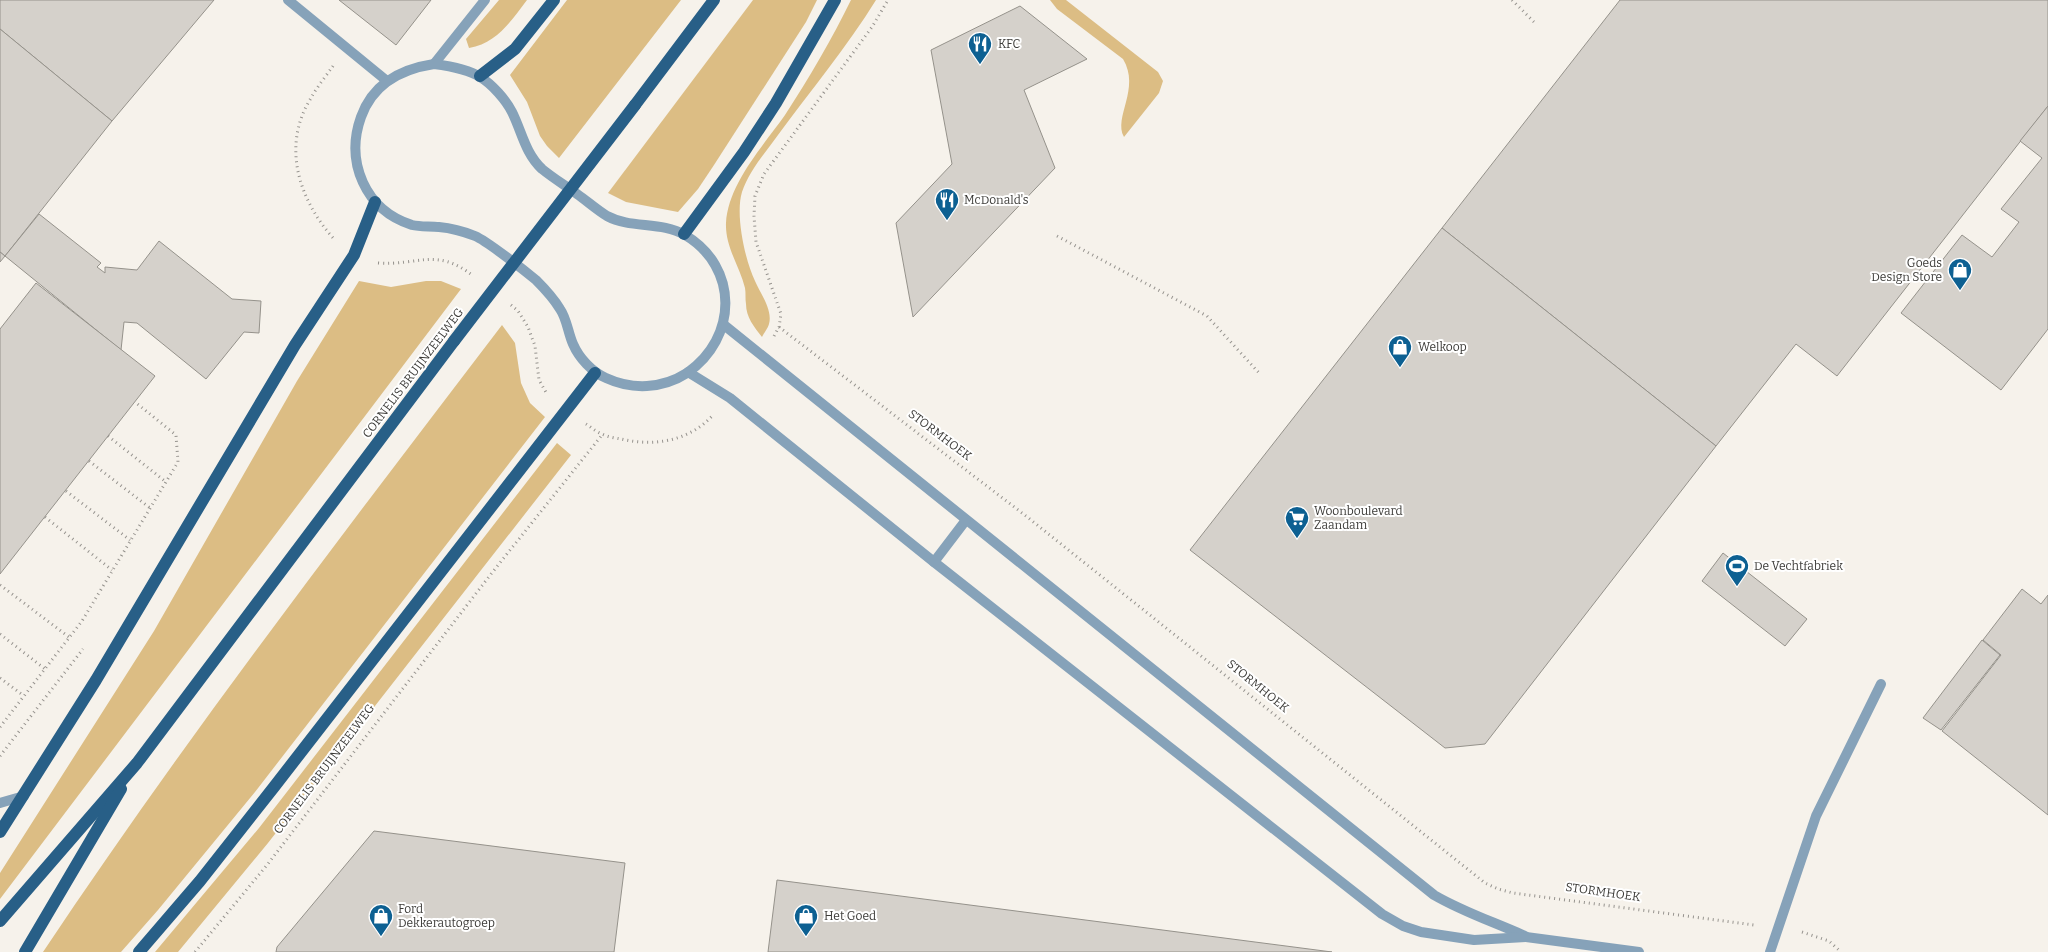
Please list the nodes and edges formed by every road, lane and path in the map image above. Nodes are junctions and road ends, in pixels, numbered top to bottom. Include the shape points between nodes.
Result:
1 (288, 0) edge
2 (485, 0) edge
3 (554, 0) edge
4 (714, 0) edge
5 (836, 0) edge
6 (888, 0) edge
7 (1512, 0) edge
8 (1534, 22) dead end
9 (346, 47) junction
10 (434, 64) junction
11 (480, 76) junction
12 (387, 81) junction
13 (375, 202) junction
14 (684, 234) junction
15 (1057, 236) dead end
16 (354, 255) junction
17 (476, 278) dead end
18 (504, 300) dead end
19 (724, 325) junction
20 (779, 326) junction
21 (763, 356) junction
22 (688, 372) junction
23 (595, 373) junction
24 (1260, 374) dead end
25 (730, 398) junction
26 (135, 402) dead end
27 (566, 411) junction
28 (602, 435) junction
29 (108, 436) dead end
30 (89, 461) dead end
31 (166, 482) junction
32 (66, 491) dead end
33 (150, 508) junction
34 (45, 517) dead end
35 (966, 520) junction
36 (130, 540) junction
37 (934, 562) junction
38 (112, 570) junction
39 (0, 584) edge
40 (0, 634) edge
41 (69, 637) junction
42 (45, 669) junction
43 (0, 678) edge
44 (1882, 684) dead end
45 (24, 696) junction
46 (0, 727) edge
47 (137, 763) junction
48 (24, 796) junction
49 (0, 803) edge
50 (0, 832) edge
51 (0, 921) edge
52 (1778, 928) junction
53 (1526, 936) junction
54 (26, 952) edge
55 (139, 952) edge
56 (195, 952) edge
57 (1639, 952) edge
58 (1770, 952) edge
59 (1841, 952) edge

1 - 9 street
2 - 10 street
3 - 11 main road via 515,49
4 - 47 main road, CORNELIS BRUIJNZEELWEG, bridge
5 - 14 main road via 776,103
6 - 20 path via 872,27 764,174 755,196 756,242 781,314
7 - 8 path
9 - 12 street
9 - 16 path via 310,99 298,132 296,164 301,187 319,223 340,246
10 - 11 street
10 - 12 street via 410,67
11 - 14 street via 512,112 529,154 542,168 608,216 622,222 667,228
12 - 13 street via 364,110 354,148 358,174
13 - 16 main road
13 - 23 street via 394,217 414,225 477,236 536,281 561,310 574,347
14 - 19 street via 706,250 717,268 726,303
15 - 24 path via 1206,316
16 - 17 path via 370,262 389,264 421,258 441,259 462,267
16 - 48 main road via 295,345
18 - 27 path via 518,311 528,327 535,346 539,380 548,395
19 - 21 street
19 - 22 street via 708,353
20 - 21 path
20 - 52 path, STORMHOEK via 1026,516 1486,883 1513,893
21 - 35 street
22 - 23 street via 664,384 647,386 622,386
22 - 25 street
23 - 27 main road
25 - 28 path via 708,422 681,437 658,443
25 - 37 street
26 - 31 path via 176,435 178,462
27 - 28 path
27 - 55 main road via 268,795
28 - 56 path, CORNELIS BRUIJNZEELWEG via 267,865
29 - 31 path
30 - 33 path
31 - 33 path
32 - 36 path
33 - 36 path
34 - 38 path
35 - 37 street
35 - 53 street via 1434,895 1457,909
36 - 38 path
37 - 53 street via 1382,914 1421,932 1474,940
38 - 41 path
39 - 41 path
40 - 42 path
41 - 42 path
42 - 45 path
43 - 45 path
44 - 52 street via 1816,816
45 - 46 path
47 - 51 main road, CORNELIS BRUIJNZEELWEG
47 - 54 main road, CORNELIS BRUIJNZEELWEG
48 - 49 street
48 - 50 main road
52 - 58 street
52 - 59 path, STORMHOEK via 1809,933 1829,941
53 - 57 street

